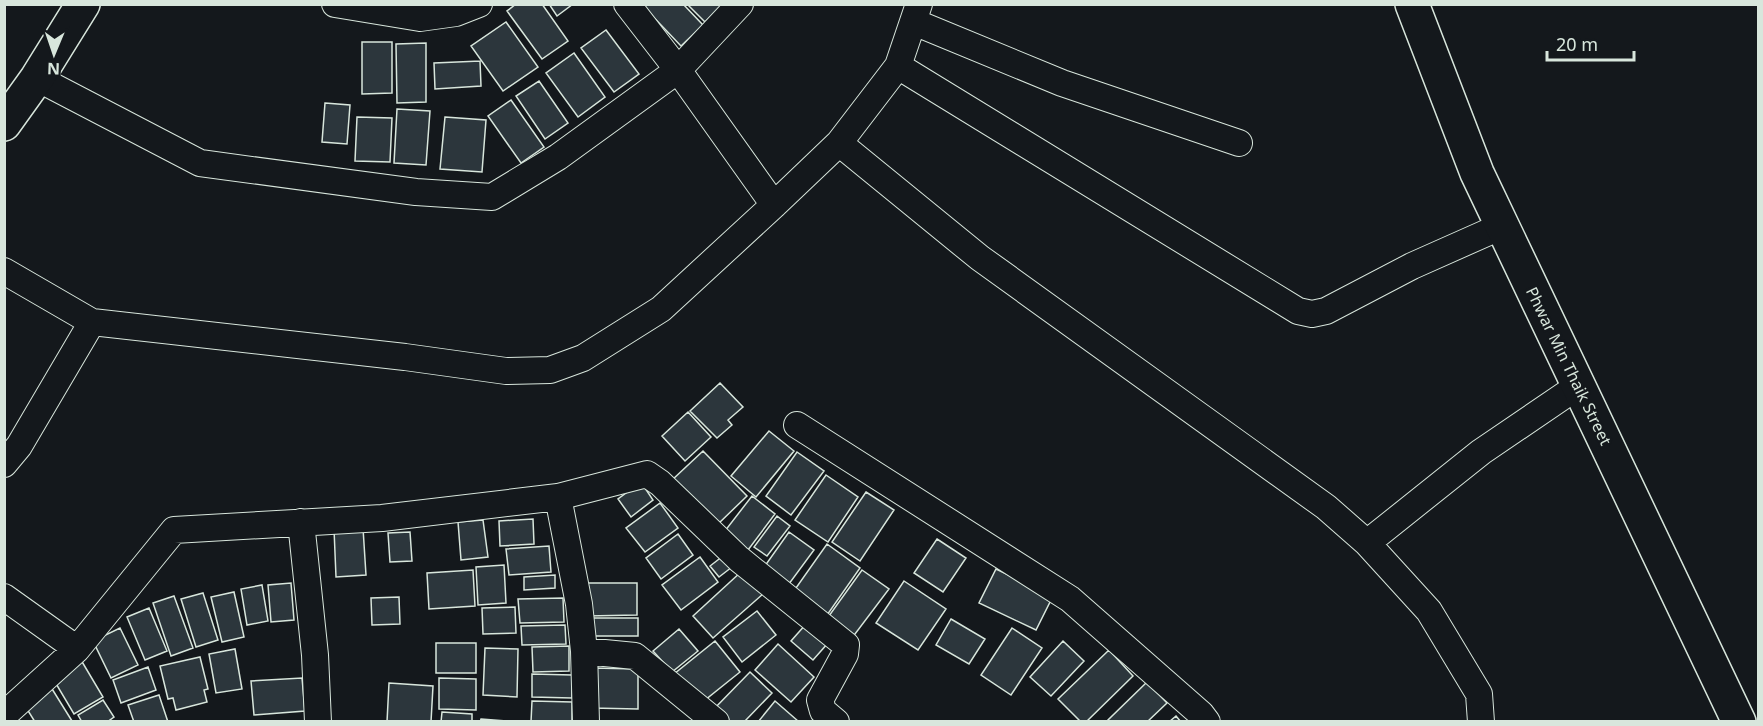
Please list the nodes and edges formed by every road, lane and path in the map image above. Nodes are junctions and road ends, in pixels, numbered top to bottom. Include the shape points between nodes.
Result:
1 (82, 4) edge
2 (335, 4) edge
3 (479, 4) edge
4 (627, 4) edge
5 (740, 4) edge
6 (1412, 4) edge
7 (917, 13) edge
8 (898, 66) junction
9 (678, 70) junction
10 (37, 78) junction
11 (4, 124) edge
12 (839, 143) junction
13 (1239, 143) dead end
14 (774, 205) junction
15 (1502, 226) junction
16 (4, 271) edge
17 (92, 322) junction
18 (1578, 386) junction
19 (796, 425) dead end
20 (4, 464) edge
21 (558, 497) junction
22 (301, 522) junction
23 (1367, 543) junction
24 (4, 597) edge
25 (77, 649) junction
26 (584, 651) junction
27 (4, 715) edge
28 (824, 718) edge
29 (318, 722) edge
30 (586, 722) edge
31 (716, 722) edge
32 (1207, 722) edge
33 (1481, 722) edge
34 (1739, 722) edge

1 - 10 street
2 - 3 street via 420,18 456,13
4 - 9 street
5 - 9 street
6 - 15 street, Phwar Min Thaik Street via 1477,173
7 - 8 street
7 - 13 street via 1062,84
8 - 12 street
8 - 15 street via 1298,311 1326,312 1412,266
9 - 10 street via 558,157 492,197 416,192 200,163
9 - 14 street
10 - 11 street
12 - 14 street
12 - 23 street via 980,258 1326,507
14 - 17 street via 661,309 583,357 550,370 506,371
15 - 18 street, Phwar Min Thaik Street
16 - 17 street
17 - 20 street via 19,446
18 - 23 street via 1481,452
18 - 34 street, Phwar Min Thaik Street
19 - 32 street via 1071,599
21 - 22 street via 382,518
21 - 26 street
21 - 28 street via 647,474 660,483 739,560 846,645 820,700
22 - 25 street via 174,530
22 - 29 street
23 - 33 street via 1429,611 1479,694
24 - 25 street
25 - 27 street
26 - 30 street
26 - 31 street via 635,656

